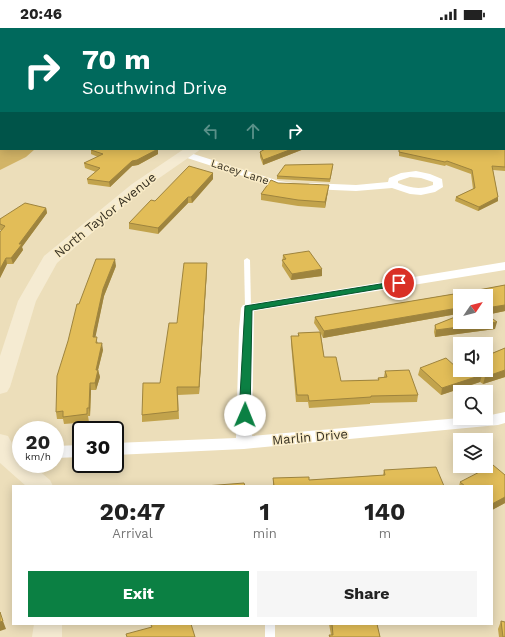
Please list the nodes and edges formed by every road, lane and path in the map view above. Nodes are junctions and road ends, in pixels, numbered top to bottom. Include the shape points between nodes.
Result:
1 (190, 152) edge
2 (393, 185) dead end
3 (247, 260) dead end
4 (505, 266) edge
5 (248, 308) junction
6 (0, 387) edge
7 (503, 421) edge
8 (244, 443) junction
9 (124, 449) edge
10 (7, 451) edge
11 (40, 485) edge
12 (48, 625) edge
13 (270, 625) edge
14 (48, 637) edge
15 (270, 637) edge

1 - 2 street, Lacey Lane via 278,184 356,188
1 - 6 street, North Taylor Avenue via 137,186 50,260 27,301
3 - 5 lane
4 - 5 street
5 - 8 street
7 - 8 street, Marlin Drive
8 - 9 street, Marlin Drive
10 - 11 street
12 - 14 street
13 - 15 lane

